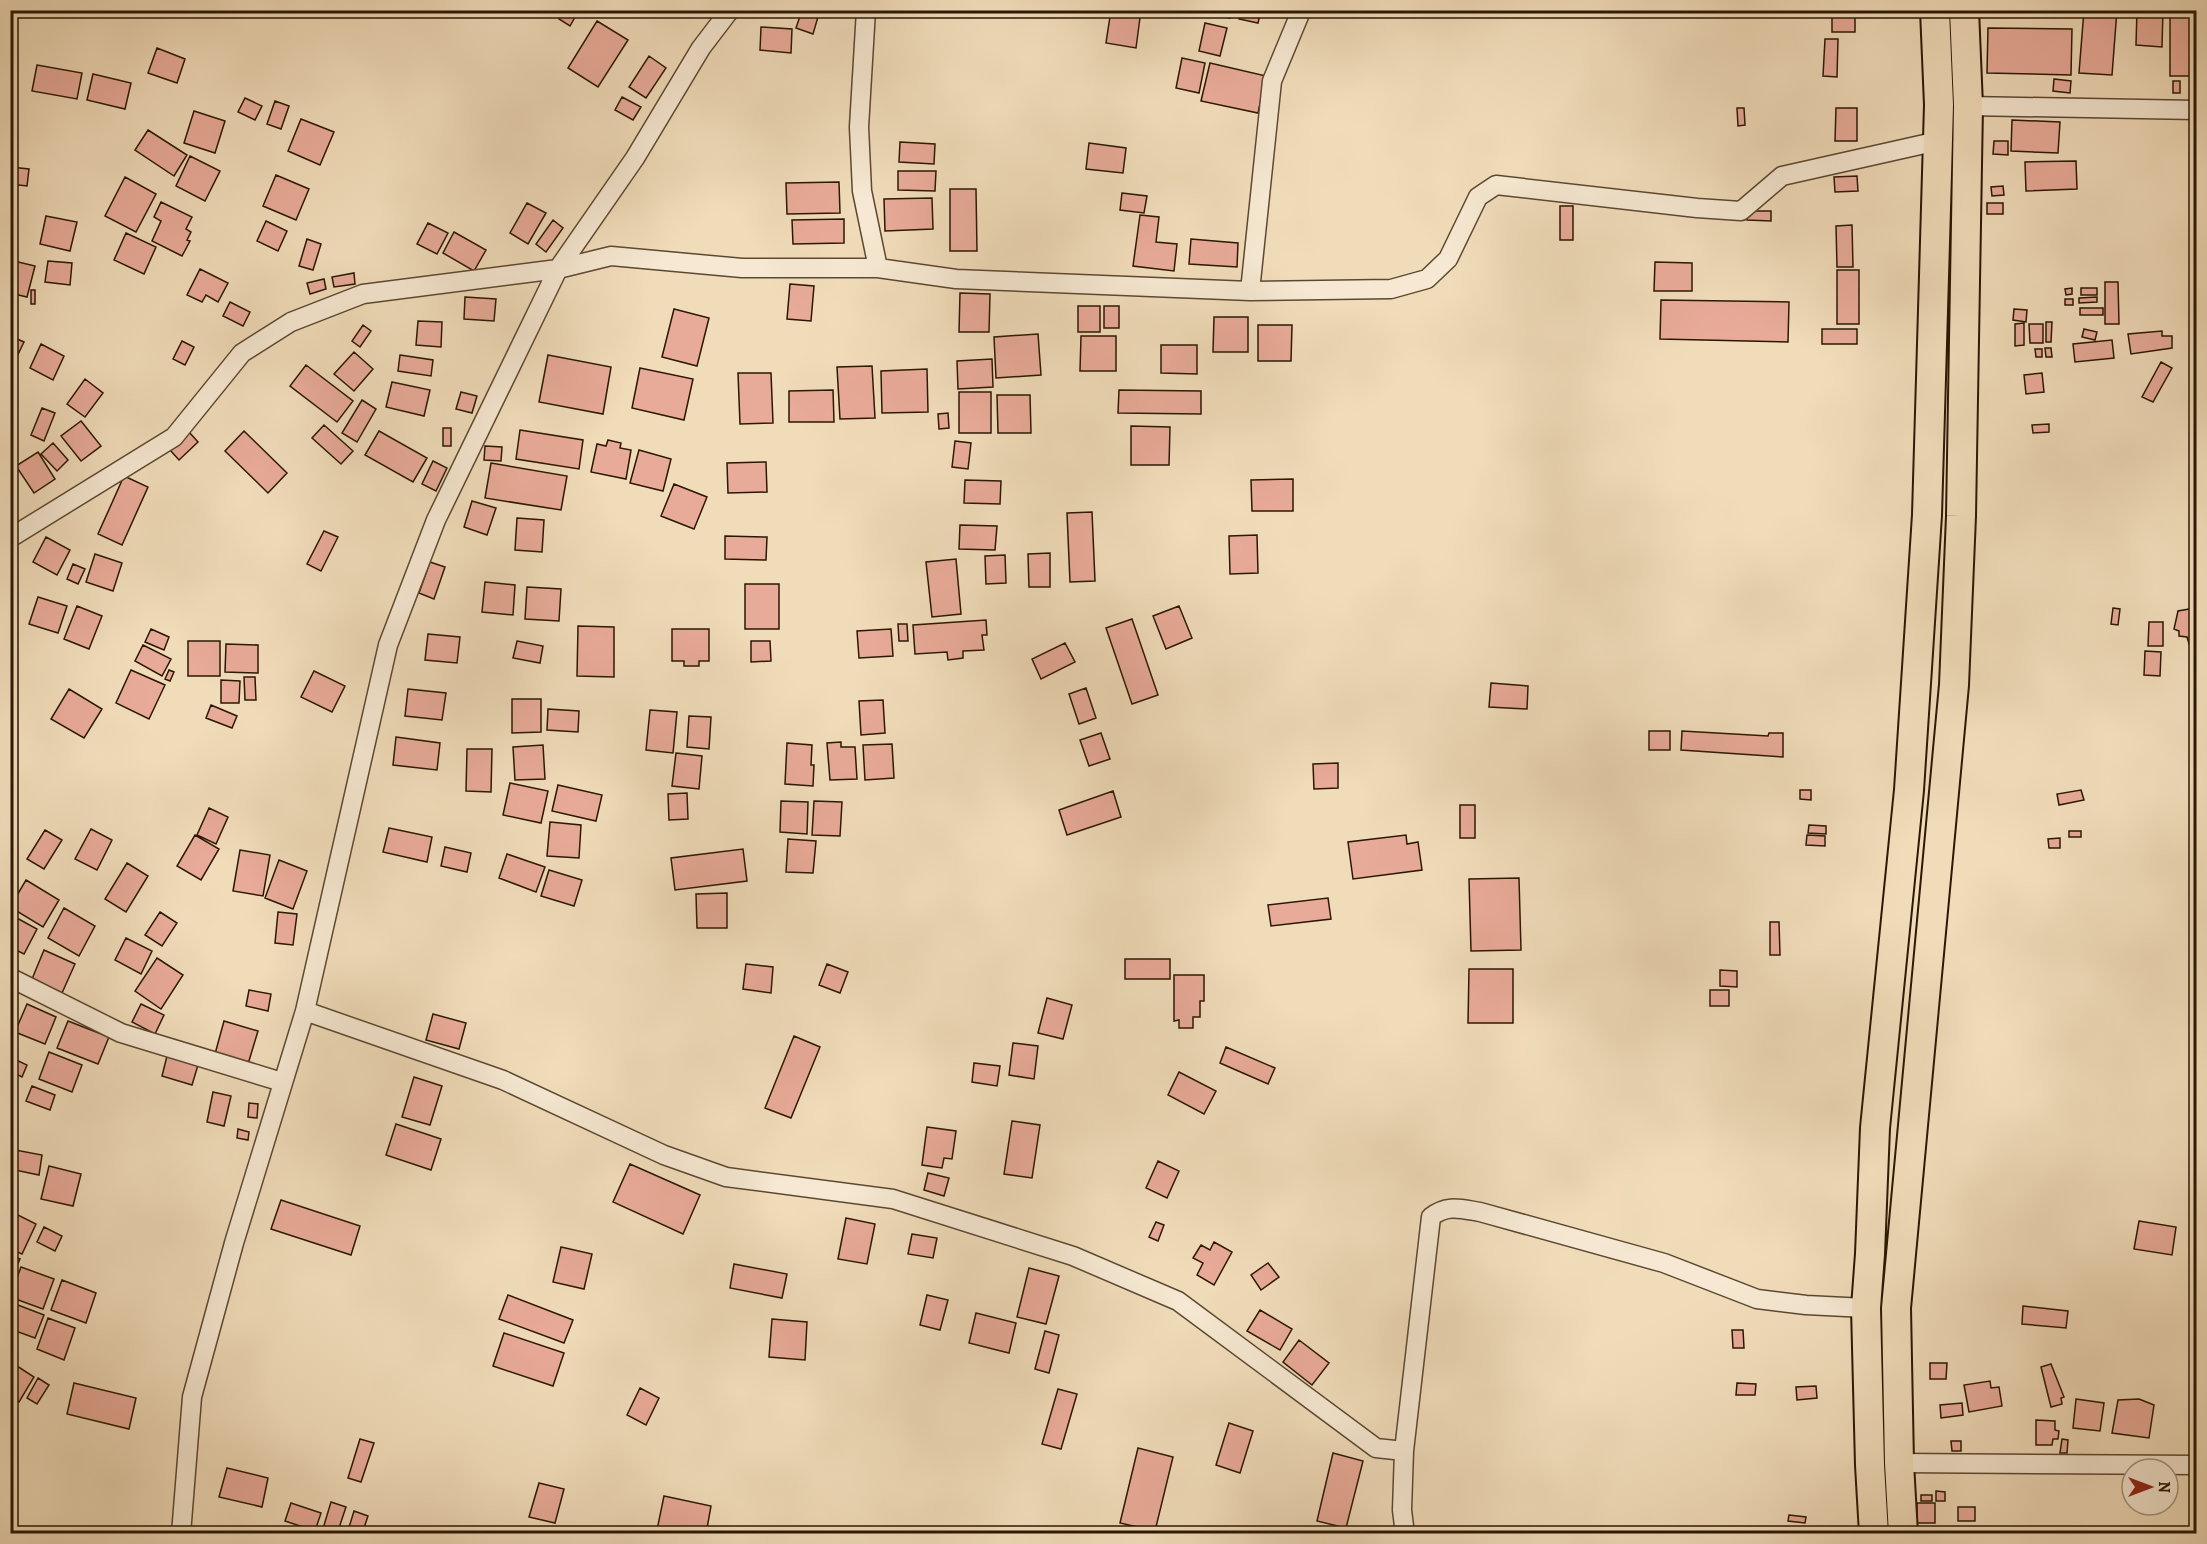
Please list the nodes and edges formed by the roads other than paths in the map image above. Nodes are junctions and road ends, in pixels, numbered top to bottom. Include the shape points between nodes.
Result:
1 (730, 10) edge
2 (866, 10) edge
3 (1299, 10) edge
4 (1935, 10) edge
5 (1964, 10) edge
6 (1968, 106) junction
7 (2196, 110) edge
8 (1938, 141) junction
9 (878, 268) junction
10 (558, 269) junction
11 (1250, 291) junction
12 (10, 538) edge
13 (10, 980) edge
14 (305, 1011) junction
15 (282, 1082) junction
16 (1866, 1308) junction
17 (1404, 1451) junction
18 (1899, 1463) junction
19 (2196, 1465) edge
20 (181, 1533) edge
21 (1405, 1533) edge
22 (1874, 1533) edge
23 (1903, 1533) edge

1 - 10 street via 701,48 635,158
2 - 9 street via 860,138 862,191
3 - 11 street via 1272,81
4 - 8 main road
5 - 6 main road
6 - 7 street
6 - 18 main road via 1954,673 1896,1308
8 - 11 street via 1782,176 1741,211 1496,185 1478,196 1448,259 1427,279 1391,289
8 - 16 main road via 1927,515 1917,681 1875,1128
9 - 10 street via 742,268 611,256
9 - 11 street via 956,279
10 - 12 street via 363,294 291,322 242,353 174,437
10 - 14 street via 436,520 388,645
13 - 15 street via 121,1033
14 - 15 street
14 - 17 street via 503,1080 664,1155 726,1177 893,1199 1073,1256 1178,1301 1376,1448
15 - 20 street via 192,1397
16 - 17 street via 1757,1299 1665,1263 1480,1212 1452,1207 1440,1210 1431,1217
16 - 22 main road
17 - 21 street
18 - 19 street
18 - 23 main road

